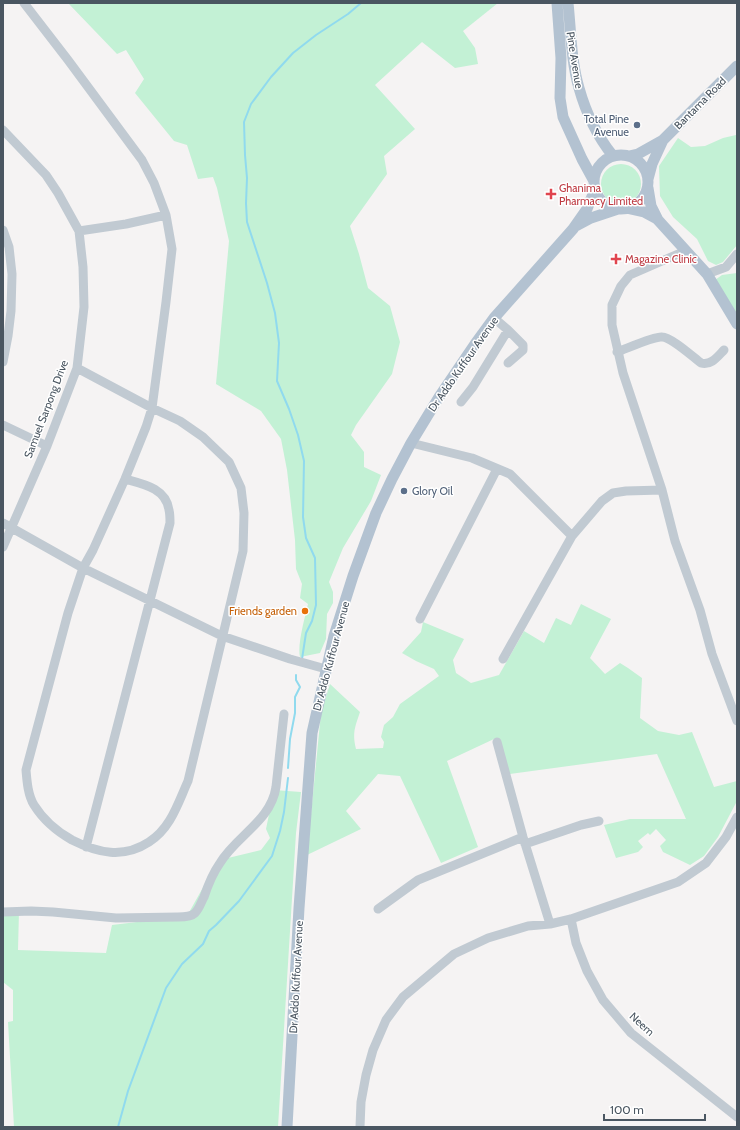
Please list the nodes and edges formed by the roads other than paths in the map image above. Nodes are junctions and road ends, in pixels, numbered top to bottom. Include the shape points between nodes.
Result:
1 (24, 3) edge
2 (557, 3) edge
3 (568, 3) edge
4 (737, 66) edge
5 (4, 134) edge
6 (663, 140) junction
7 (613, 156) junction
8 (629, 156) junction
9 (648, 184) junction
10 (594, 185) junction
11 (622, 208) junction
12 (166, 216) junction
13 (658, 220) junction
14 (572, 229) junction
15 (3, 230) edge
16 (79, 231) junction
17 (685, 251) junction
18 (737, 254) edge
19 (707, 274) junction
20 (494, 318) junction
21 (737, 324) edge
22 (508, 330) junction
23 (724, 350) dead end
24 (617, 352) junction
25 (3, 362) edge
26 (508, 363) dead end
27 (77, 368) junction
28 (461, 402) dead end
29 (152, 408) junction
30 (3, 425) edge
31 (411, 443) junction
32 (46, 446) junction
33 (497, 469) junction
34 (125, 479) junction
35 (662, 490) junction
36 (7, 525) edge
37 (572, 536) junction
38 (3, 547) edge
39 (83, 568) junction
40 (150, 600) junction
41 (420, 620) dead end
42 (222, 636) junction
43 (503, 659) dead end
44 (326, 669) junction
45 (735, 710) edge
46 (284, 714) dead end
47 (737, 721) edge
48 (497, 742) dead end
49 (599, 821) dead end
50 (736, 821) edge
51 (524, 840) junction
52 (86, 847) junction
53 (378, 909) dead end
54 (3, 912) edge
55 (571, 919) junction
56 (550, 924) junction
57 (737, 1117) edge
58 (287, 1127) edge
59 (360, 1127) edge

1 - 12 street via 142,160
2 - 10 main road via 563,117
3 - 7 main road, Pine Avenue via 578,88 596,133
4 - 6 main road, Bantama Road
5 - 16 street, Samuel Sarpong Drive via 46,175
6 - 8 main road via 638,154
6 - 9 main road via 652,164
7 - 8 main road
7 - 10 main road via 601,164 596,172
8 - 9 main road via 644,167
9 - 11 main road via 642,200
9 - 13 main road via 651,206
10 - 11 main road via 599,198 606,204
10 - 14 main road via 587,209
11 - 13 main road via 644,212
11 - 14 main road via 591,218
12 - 16 street
12 - 29 street via 172,249
13 - 17 main road
14 - 20 main road, Dr Addo Kuffour Avenue
15 - 25 street via 9,247 12,274 11,311
16 - 27 street, Samuel Sarpong Drive via 84,307
17 - 19 main road
17 - 24 street via 630,275 620,286 612,305 612,325
18 - 19 street via 726,267
19 - 21 main road
20 - 22 street
20 - 31 main road, Dr Addo Kuffour Avenue via 439,397
22 - 26 street via 523,346 523,350
22 - 28 street via 474,387
23 - 24 street via 705,364 668,338 661,337
24 - 35 street
27 - 29 street
27 - 32 street, Samuel Sarpong Drive
29 - 34 street
29 - 42 street via 180,421 203,437 230,462 241,488 244,514 243,550
30 - 32 street
31 - 33 street via 472,458
31 - 44 main road, Dr Addo Kuffour Avenue via 376,513 353,576
32 - 36 street, Samuel Sarpong Drive
33 - 37 street via 510,474
33 - 41 street
34 - 39 street
34 - 40 street via 157,490 165,498 170,510 170,523
35 - 37 street via 613,493 602,501
35 - 45 street via 675,541 700,610 712,654
36 - 38 street, Samuel Sarpong Drive
36 - 39 street
37 - 43 street
39 - 40 street
39 - 52 street via 26,770 27,786 34,804 44,819 59,833
40 - 42 street
40 - 52 street
42 - 44 street
42 - 52 street via 188,781 166,828 149,842 130,851 103,852
44 - 58 main road, Dr Addo Kuffour Avenue via 312,733
45 - 47 street
46 - 54 street via 272,802 258,822 229,850 211,880 200,908 194,914 186,917 116,918 32,911
48 - 51 street
49 - 51 street
50 - 55 street via 706,864 678,882
51 - 53 street via 418,880
51 - 56 street
55 - 56 street
55 - 57 street, Neem via 576,943 587,972 603,1000 631,1033
56 - 59 street via 528,926 488,938 454,954 403,997 386,1020 373,1050 361,1102

